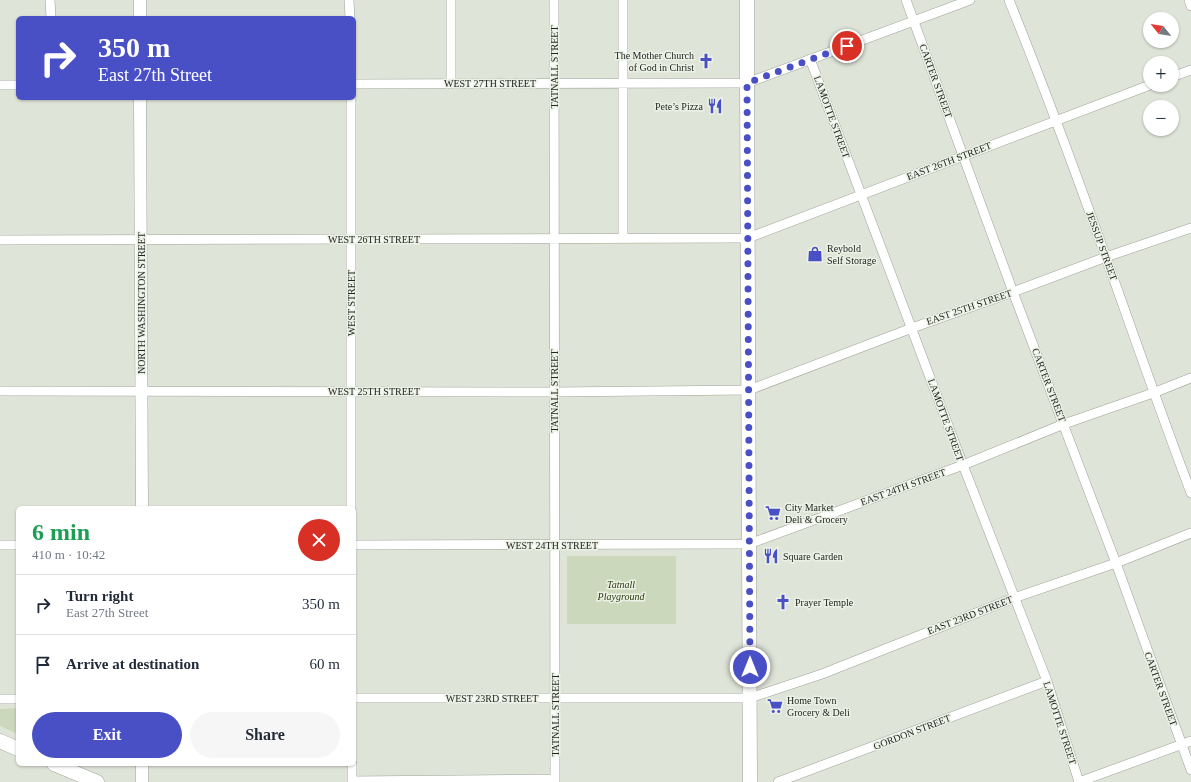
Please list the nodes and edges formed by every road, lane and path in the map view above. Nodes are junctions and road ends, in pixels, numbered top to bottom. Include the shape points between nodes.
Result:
1 (50, 0) edge
2 (140, 0) edge
3 (349, 0) edge
4 (451, 0) edge
5 (554, 0) edge
6 (623, 0) edge
7 (747, 0) edge
8 (906, 0) edge
9 (970, 0) edge
10 (1009, 0) edge
11 (1189, 0) edge
12 (1191, 6) edge
13 (51, 16) edge
14 (140, 16) edge
15 (350, 16) edge
16 (914, 21) junction
17 (810, 59) junction
18 (1191, 70) edge
19 (1179, 74) edge
20 (451, 83) junction
21 (623, 83) junction
22 (747, 83) junction
23 (356, 84) edge
24 (554, 84) junction
25 (0, 85) edge
26 (16, 85) edge
27 (1143, 88) edge
28 (140, 100) edge
29 (351, 100) edge
30 (1056, 120) junction
31 (963, 155) junction
32 (860, 194) junction
33 (1191, 228) edge
34 (554, 238) junction
35 (623, 238) junction
36 (748, 238) junction
37 (141, 239) junction
38 (351, 239) junction
39 (0, 240) edge
40 (1106, 257) junction
41 (1013, 292) junction
42 (912, 328) junction
43 (1191, 378) edge
44 (749, 390) junction
45 (0, 391) edge
46 (141, 391) junction
47 (351, 391) junction
48 (554, 392) junction
49 (1153, 393) junction
50 (1064, 424) junction
51 (963, 465) junction
52 (1191, 493) edge
53 (142, 506) edge
54 (351, 506) edge
55 (1191, 533) edge
56 (749, 544) junction
57 (0, 545) edge
58 (16, 545) edge
59 (356, 545) edge
60 (554, 545) junction
61 (1116, 563) junction
62 (1014, 598) junction
63 (1047, 681) junction
64 (356, 698) edge
65 (554, 698) junction
66 (750, 698) junction
67 (0, 699) edge
68 (16, 699) edge
69 (0, 741) edge
70 (1191, 741) edge
71 (1181, 745) junction
72 (16, 748) edge
73 (59, 766) edge
74 (142, 766) edge
75 (352, 766) edge
76 (1191, 770) edge
77 (352, 781) edge
78 (555, 781) edge
79 (97, 782) edge
80 (142, 782) edge
81 (750, 782) edge
82 (778, 782) edge
83 (1079, 782) edge

1 - 13 street
2 - 14 main road
3 - 15 street
4 - 20 street
5 - 24 street, TATNALL STREET
6 - 21 street
7 - 22 main road
8 - 16 street, CARTER STREET
9 - 16 street
10 - 30 street, JESSUP STREET
11 - 12 street
16 - 17 street
16 - 31 street, CARTER STREET
17 - 22 street
17 - 32 street, LAMOTTE STREET
18 - 19 street
20 - 23 street, WEST 27TH STREET
20 - 24 street, WEST 27TH STREET
21 - 22 street, WEST 27TH STREET
21 - 24 street, WEST 27TH STREET
21 - 35 street
22 - 36 main road
24 - 34 street, TATNALL STREET
25 - 26 street
27 - 30 street, EAST 26TH STREET
28 - 37 main road, NORTH WASHINGTON STREET
29 - 38 street, WEST STREET
30 - 31 street, EAST 26TH STREET
30 - 40 street, JESSUP STREET
31 - 32 street, EAST 26TH STREET
31 - 41 street, CARTER STREET
32 - 36 street, EAST 26TH STREET
32 - 42 street, LAMOTTE STREET
33 - 40 street, EAST 25TH STREET
34 - 35 street, WEST 26TH STREET
34 - 38 street, WEST 26TH STREET
34 - 48 street, TATNALL STREET
35 - 36 street, WEST 26TH STREET
36 - 44 main road
37 - 38 street, WEST 26TH STREET
37 - 39 street, WEST 26TH STREET
37 - 46 main road, NORTH WASHINGTON STREET
38 - 47 street, WEST STREET
40 - 41 street, EAST 25TH STREET
40 - 49 street, JESSUP STREET
41 - 42 street, EAST 25TH STREET
41 - 50 street, CARTER STREET
42 - 44 street, EAST 25TH STREET
42 - 51 street, LAMOTTE STREET
43 - 49 street, EAST 24TH STREET
44 - 48 street, WEST 25TH STREET
44 - 56 main road
45 - 46 street, WEST 25TH STREET
46 - 47 street, WEST 25TH STREET
46 - 53 main road, NORTH WASHINGTON STREET
47 - 48 street, WEST 25TH STREET
47 - 54 street, WEST STREET
48 - 60 street, TATNALL STREET
49 - 50 street, EAST 24TH STREET
49 - 52 street, JESSUP STREET
50 - 51 street, EAST 24TH STREET
50 - 61 street, CARTER STREET
51 - 56 street, EAST 24TH STREET
51 - 62 street, LAMOTTE STREET
55 - 61 street, EAST 23RD STREET
56 - 60 street, WEST 24TH STREET
56 - 66 main road
57 - 58 street
59 - 60 street, WEST 24TH STREET
60 - 65 street, TATNALL STREET
61 - 62 street, EAST 23RD STREET
61 - 71 street, CARTER STREET
62 - 63 street, LAMOTTE STREET
62 - 66 street, EAST 23RD STREET via 822,674
63 - 82 street, GORDON STREET
63 - 83 street, LAMOTTE STREET
64 - 65 street, WEST 23RD STREET
65 - 66 street, WEST 23RD STREET
65 - 78 street, TATNALL STREET
66 - 81 main road
67 - 68 street
69 - 72 main road
70 - 71 street
71 - 76 street, CARTER STREET
71 - 83 street
73 - 79 main road
74 - 80 main road
75 - 77 street
77 - 78 street

